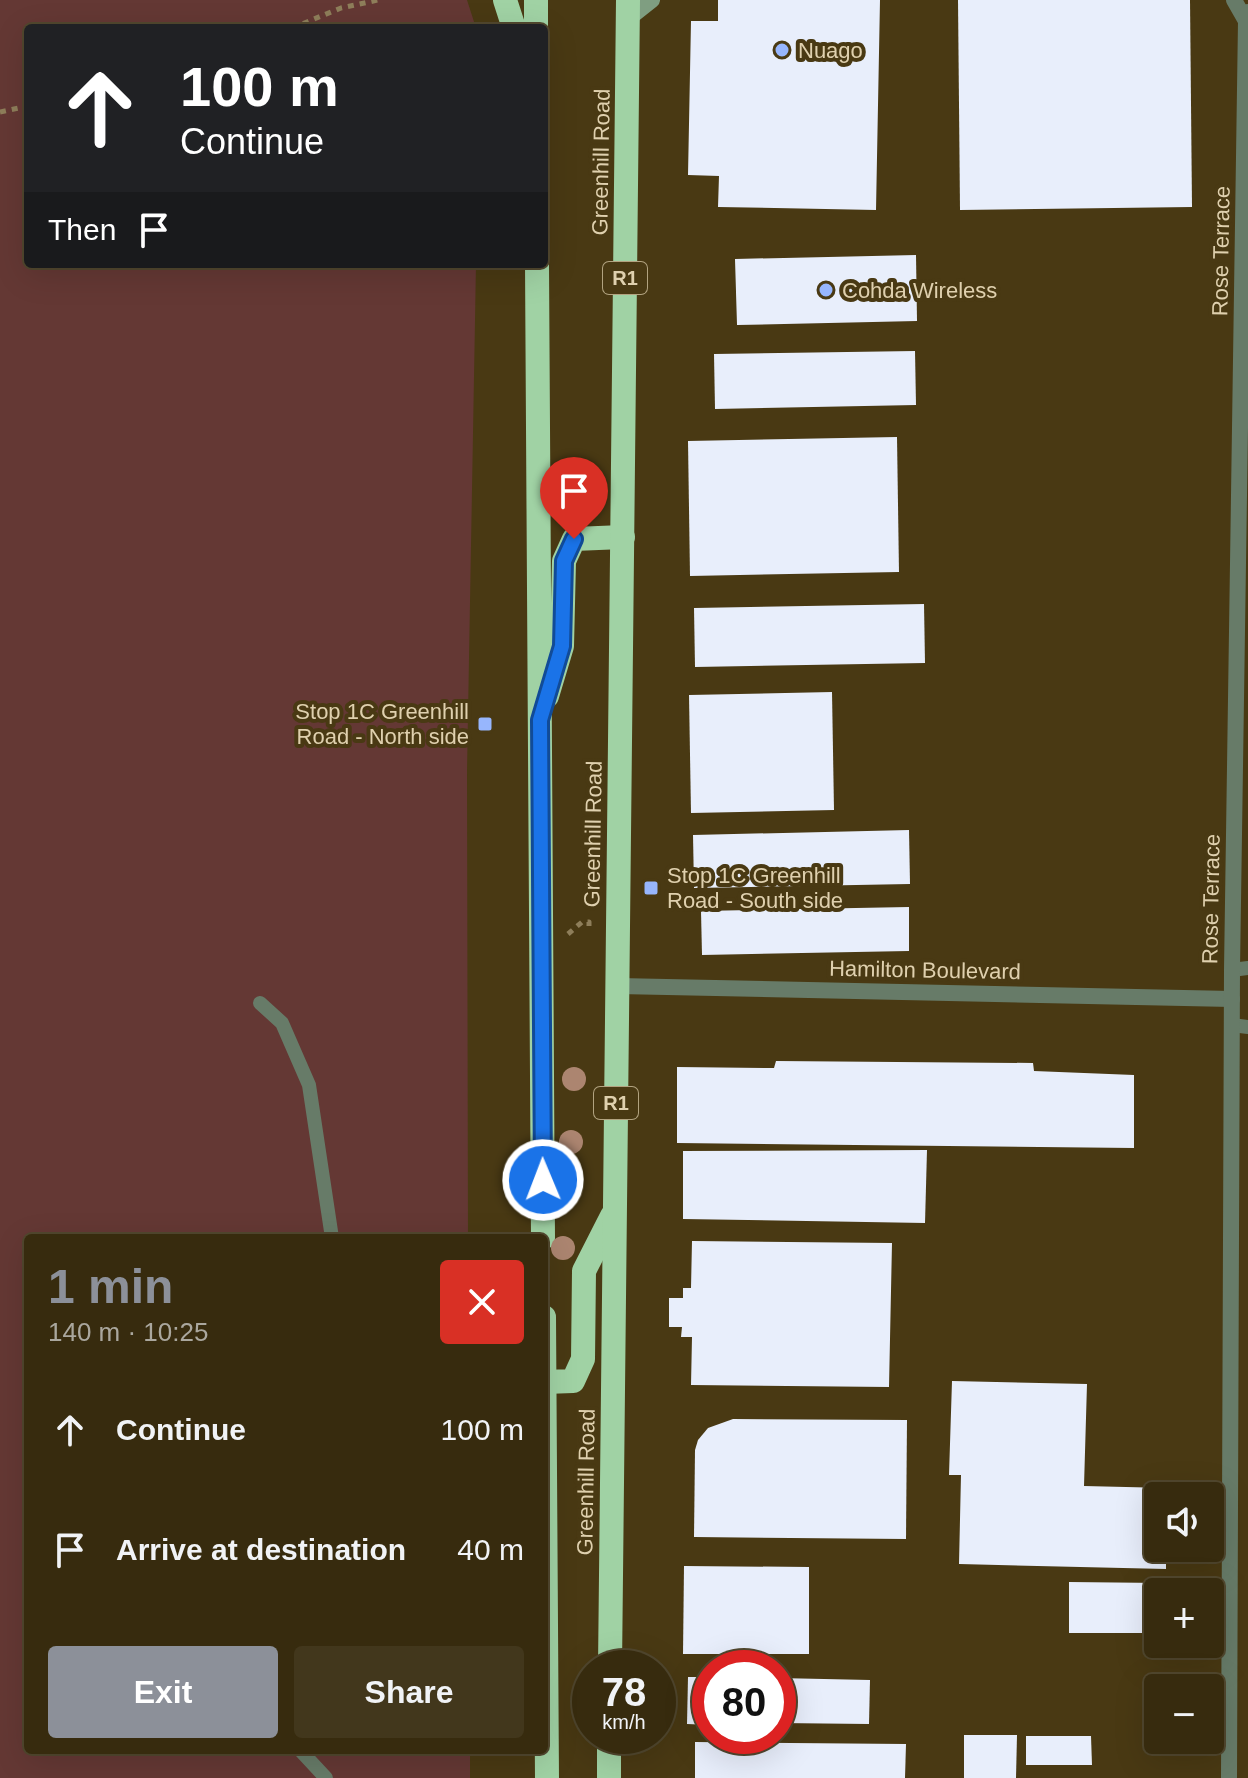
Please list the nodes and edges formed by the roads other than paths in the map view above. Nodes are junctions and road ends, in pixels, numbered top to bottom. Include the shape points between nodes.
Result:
1 (505, 0) edge
2 (536, 0) edge
3 (652, 0) edge
4 (1234, 0) edge
5 (628, 10) edge
6 (1247, 17) edge
7 (513, 24) edge
8 (536, 24) edge
9 (537, 268) edge
10 (623, 537) junction
11 (540, 720) junction
12 (1240, 969) edge
13 (618, 986) junction
14 (1232, 999) junction
15 (260, 1003) dead end
16 (1240, 1026) edge
17 (615, 1210) junction
18 (331, 1234) edge
19 (543, 1234) edge
20 (548, 1382) edge
21 (610, 1650) edge
22 (304, 1754) edge
23 (547, 1754) edge
24 (609, 1754) edge
25 (326, 1778) edge
26 (547, 1778) edge
27 (609, 1778) edge
28 (1229, 1778) edge

1 - 7 highway
2 - 8 highway
3 - 5 main road
4 - 6 street, Rose Terrace
5 - 10 highway, Greenhill Road / R1
6 - 12 street, Rose Terrace
9 - 11 highway
10 - 11 highway via 574,539 564,561 562,646
10 - 13 highway, Greenhill Road / R1
11 - 19 highway
12 - 14 street, Rose Terrace
13 - 14 street, Hamilton Boulevard
13 - 17 highway, Greenhill Road / R1
14 - 16 street, Rose Terrace
15 - 18 lane via 282,1023 309,1085
16 - 28 street, Rose Terrace
17 - 20 highway via 584,1271 583,1359 573,1381
17 - 21 highway, Greenhill Road / R1
22 - 25 lane
23 - 26 highway, Greenhill Road
24 - 27 highway

